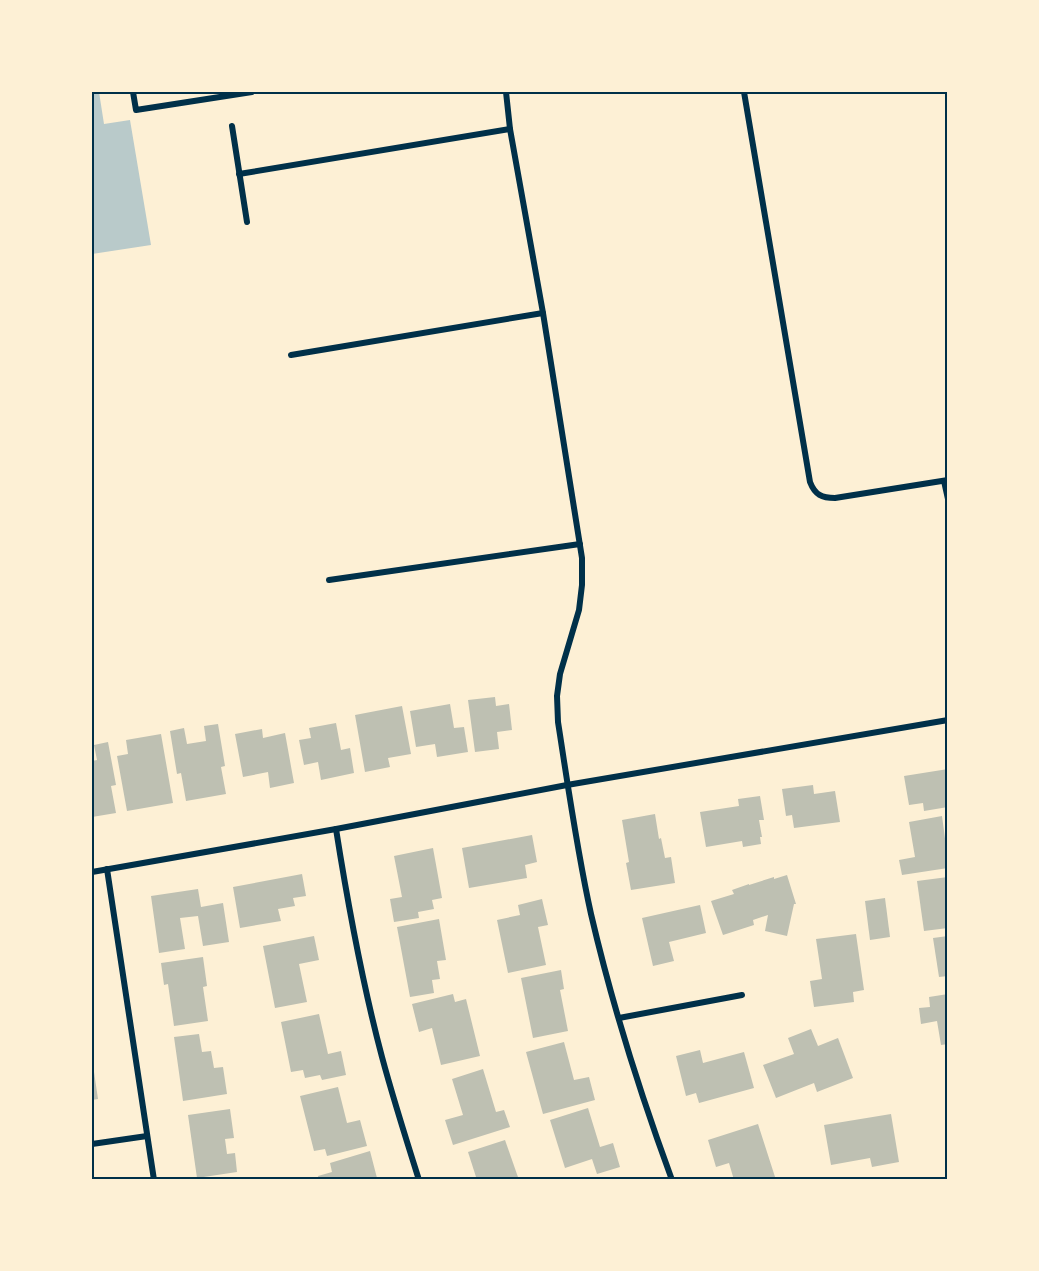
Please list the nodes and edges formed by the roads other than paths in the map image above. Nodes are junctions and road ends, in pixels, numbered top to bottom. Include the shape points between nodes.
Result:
1 (133, 92) edge
2 (252, 92) edge
3 (506, 92) edge
4 (744, 92) edge
5 (232, 126) dead end
6 (510, 129) junction
7 (239, 174) junction
8 (247, 222) dead end
9 (543, 314) junction
10 (291, 356) dead end
11 (946, 481) edge
12 (948, 499) edge
13 (580, 544) junction
14 (329, 580) dead end
15 (948, 720) edge
16 (567, 785) junction
17 (336, 829) junction
18 (107, 869) junction
19 (92, 872) edge
20 (742, 995) dead end
21 (619, 1018) junction
22 (147, 1136) junction
23 (92, 1144) edge
24 (153, 1179) edge
25 (419, 1179) edge
26 (672, 1179) edge

1 - 2 street via 136,110
3 - 6 street
4 - 11 street via 813,490 819,496 835,498
5 - 7 street
6 - 7 street
6 - 9 street
7 - 8 street
9 - 10 street
9 - 13 street
11 - 12 street
13 - 14 street
13 - 16 street via 583,572 579,610 556,696
15 - 16 street
16 - 17 street
16 - 21 street via 600,953
17 - 18 street
17 - 25 street via 365,989
18 - 19 street
18 - 22 street
20 - 21 street
21 - 26 street
22 - 23 street
22 - 24 street

